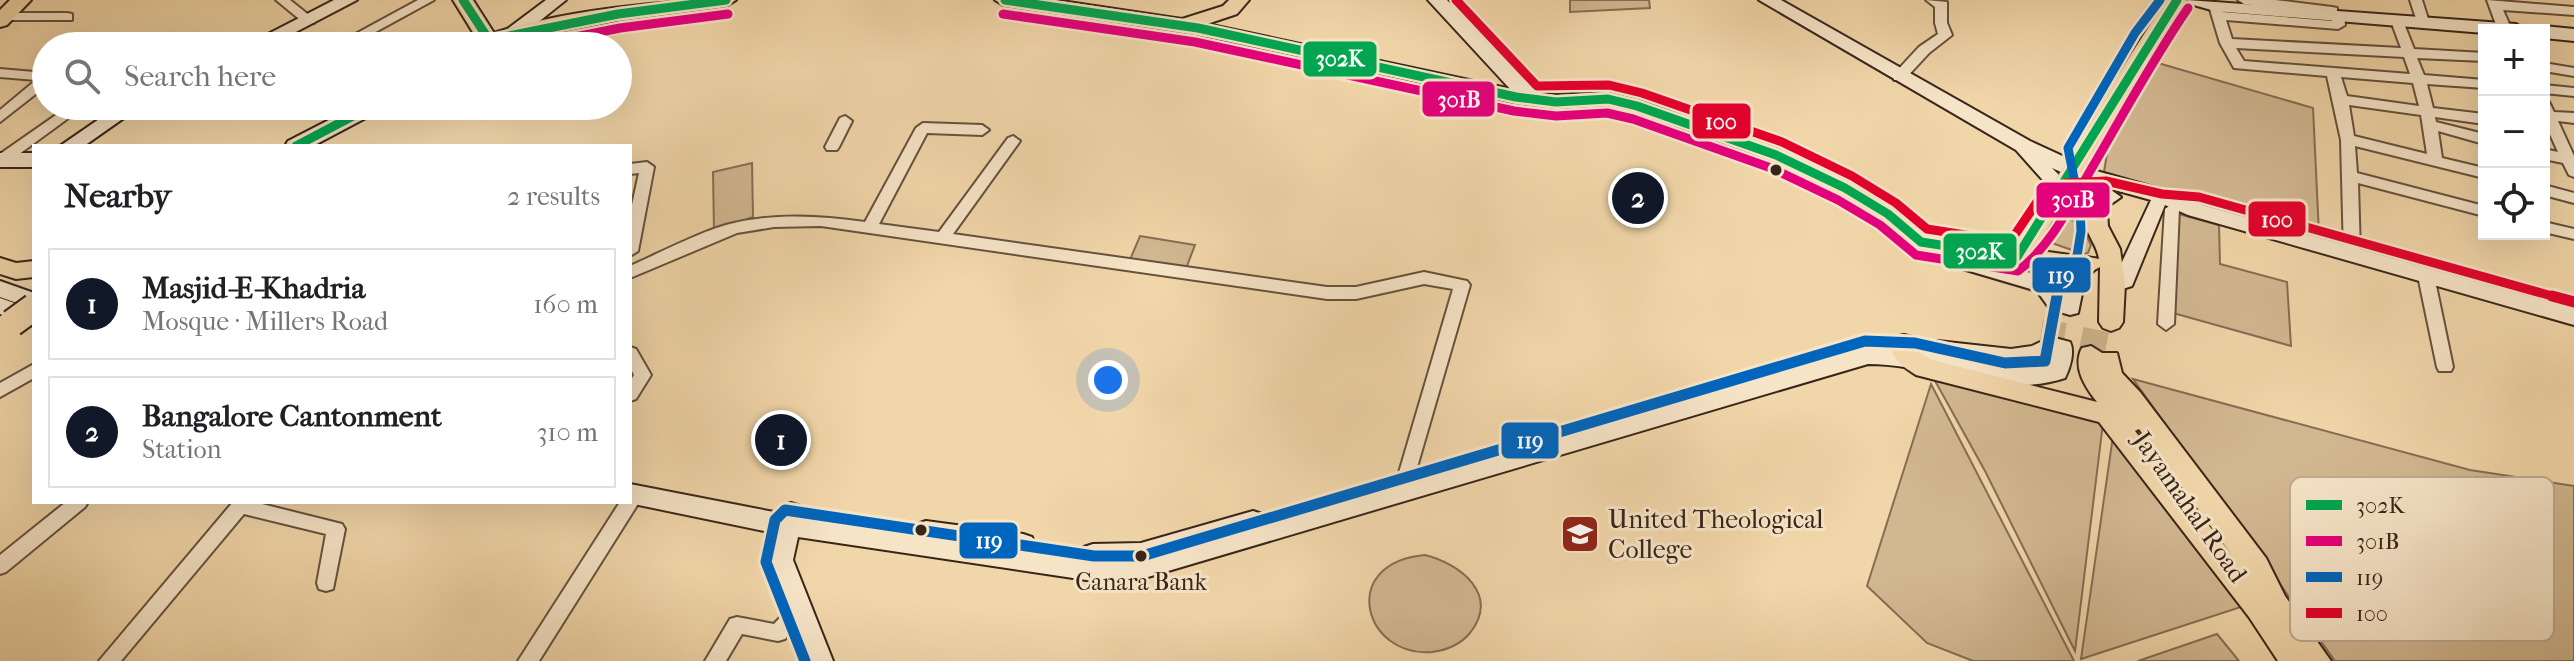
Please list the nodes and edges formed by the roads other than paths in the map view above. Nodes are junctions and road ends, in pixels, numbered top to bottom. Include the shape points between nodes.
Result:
1 (21, 0) edge
2 (282, 0) edge
3 (348, 0) edge
4 (428, 0) edge
5 (463, 0) edge
6 (557, 0) edge
7 (726, 0) edge
8 (1005, 0) edge
9 (1239, 0) edge
10 (1248, 0) edge
11 (1437, 0) edge
12 (1768, 0) edge
13 (1932, 0) edge
14 (2177, 0) edge
15 (2196, 0) edge
16 (2244, 0) edge
17 (2416, 0) edge
18 (2494, 3) edge
19 (2219, 11) junction
20 (2333, 11) edge
21 (2574, 11) edge
22 (67, 17) dead end
23 (2, 19) edge
24 (309, 20) junction
25 (2397, 21) junction
26 (2423, 22) junction
27 (2502, 24) edge
28 (1186, 25) junction
29 (2478, 27) edge
30 (284, 32) edge
31 (368, 32) edge
32 (495, 32) edge
33 (512, 32) edge
34 (534, 32) edge
35 (2550, 33) edge
36 (1234, 34) junction
37 (2574, 35) edge
38 (2227, 43) junction
39 (2410, 54) junction
40 (2478, 57) edge
41 (2550, 68) edge
42 (2574, 72) edge
43 (0, 73) edge
44 (2333, 73) junction
45 (32, 76) edge
46 (1899, 77) junction
47 (2421, 79) junction
48 (2478, 84) edge
49 (32, 90) edge
50 (2550, 90) edge
51 (2574, 92) edge
52 (1530, 99) junction
53 (2343, 100) junction
54 (0, 117) edge
55 (2550, 118) edge
56 (2574, 118) edge
57 (2430, 119) junction
58 (2478, 119) edge
59 (58, 120) edge
60 (110, 120) edge
61 (325, 120) edge
62 (345, 120) edge
63 (845, 121) dead end
64 (2550, 124) edge
65 (982, 130) dead end
66 (2478, 137) edge
67 (2347, 139) junction
68 (1013, 141) dead end
69 (73, 144) edge
70 (281, 144) edge
71 (300, 144) edge
72 (832, 147) dead end
73 (2550, 157) edge
74 (1, 160) edge
75 (2435, 160) junction
76 (31, 163) edge
77 (2571, 166) edge
78 (632, 169) edge
79 (2478, 171) edge
80 (2349, 176) junction
81 (2073, 183) junction
82 (2550, 192) edge
83 (2574, 198) edge
84 (2164, 208) junction
85 (634, 209) edge
86 (2478, 209) edge
87 (2195, 210) junction
88 (2097, 226) junction
89 (2550, 228) edge
90 (869, 229) junction
91 (632, 230) edge
92 (2574, 234) edge
93 (942, 239) junction
94 (1921, 242) junction
95 (2352, 254) junction
96 (2017, 257) junction
97 (2090, 264) junction
98 (0, 266) edge
99 (32, 269) edge
100 (632, 271) edge
101 (2426, 276) junction
102 (2113, 284) junction
103 (0, 289) edge
104 (32, 300) edge
105 (32, 308) edge
106 (2574, 317) edge
107 (12, 320) edge
108 (2166, 324) dead end
109 (2057, 347) tunnel mouth
110 (1905, 350) junction
111 (632, 356) edge
112 (2445, 367) dead end
113 (32, 371) edge
114 (0, 391) edge
115 (632, 391) edge
116 (1407, 476) junction
117 (633, 492) edge
118 (77, 504) edge
119 (242, 504) edge
120 (626, 504) edge
121 (1317, 510) junction
122 (789, 519) junction
123 (0, 566) edge
124 (326, 583) dead end
125 (2256, 607) junction
126 (800, 610) junction
127 (2290, 625) edge
128 (2302, 641) edge
129 (109, 661) edge
130 (528, 661) edge
131 (715, 661) edge
132 (820, 661) edge
133 (2294, 661) edge
134 (2317, 661) edge

1 - 23 main road
2 - 24 street
3 - 24 street
4 - 31 street
5 - 32 main road
6 - 33 street
7 - 34 main road
8 - 28 main road
9 - 28 main road via 1230,10
10 - 36 main road
11 - 52 street
12 - 46 street
13 - 46 street via 1942,5 1945,35
14 - 81 main road via 2147,40
15 - 19 street
16 - 20 street
17 - 26 street
18 - 21 street
18 - 27 street
19 - 20 street
19 - 38 street
20 - 25 street
22 - 23 street
24 - 30 street
25 - 26 street
25 - 39 street
26 - 29 street
28 - 36 main road
35 - 37 street
36 - 52 main road
38 - 39 street
38 - 44 street via 2239,65
39 - 40 street
39 - 47 street
41 - 42 street
43 - 45 street
44 - 47 street
44 - 53 street
46 - 81 street via 2023,146
47 - 48 street
47 - 57 street
49 - 54 street
50 - 51 street
52 - 94 main road via 1608,99 1763,150 1845,188
53 - 57 street
53 - 67 street
55 - 56 street
57 - 58 street
57 - 66 street
57 - 75 street
59 - 74 street
60 - 69 street
61 - 70 main road
62 - 71 main road
63 - 72 street
64 - 77 street
65 - 90 street via 923,128
67 - 75 street
67 - 80 street
68 - 93 street
73 - 77 street
74 - 76 street
75 - 79 street
78 - 85 street via 647,167
80 - 86 street
80 - 95 street
81 - 84 street
81 - 87 street via 2181,202
81 - 88 main road
81 - 96 main road
82 - 83 street
84 - 87 street
84 - 102 street via 2124,280
84 - 108 street
85 - 91 street
87 - 95 street
88 - 97 main road
88 - 102 main road via 2109,247
89 - 92 street
90 - 93 street
90 - 100 street via 821,221 734,228
93 - 116 street via 1327,293 1356,293 1424,278 1462,285
94 - 96 main road
94 - 97 street via 1946,257 2044,285 2064,305 2075,275
95 - 101 street
96 - 97 main road
97 - 102 main road via 2101,280 2105,320
98 - 99 main road
101 - 106 street
101 - 112 street
103 - 104 street
105 - 107 main road, bridge
109 - 110 street via 2057,372 2045,377 1979,372
110 - 116 street via 1863,343
110 - 121 street via 1868,355
110 - 125 main road via 1925,368 2107,414
111 - 115 street via 643,375
113 - 114 street
116 - 121 street
117 - 122 street
118 - 123 street
119 - 124 street via 336,529
119 - 129 street
120 - 130 street
121 - 122 street via 1131,571 1093,570 967,544
122 - 126 street via 780,560
125 - 127 main road, Jayamahal Road via 2236,566 2096,381 2089,364 2099,358 2131,399 2256,566
125 - 133 main road, Jayamahal Road
126 - 131 street via 778,633 737,625
126 - 132 street
128 - 134 main road, Jayamahal Road

